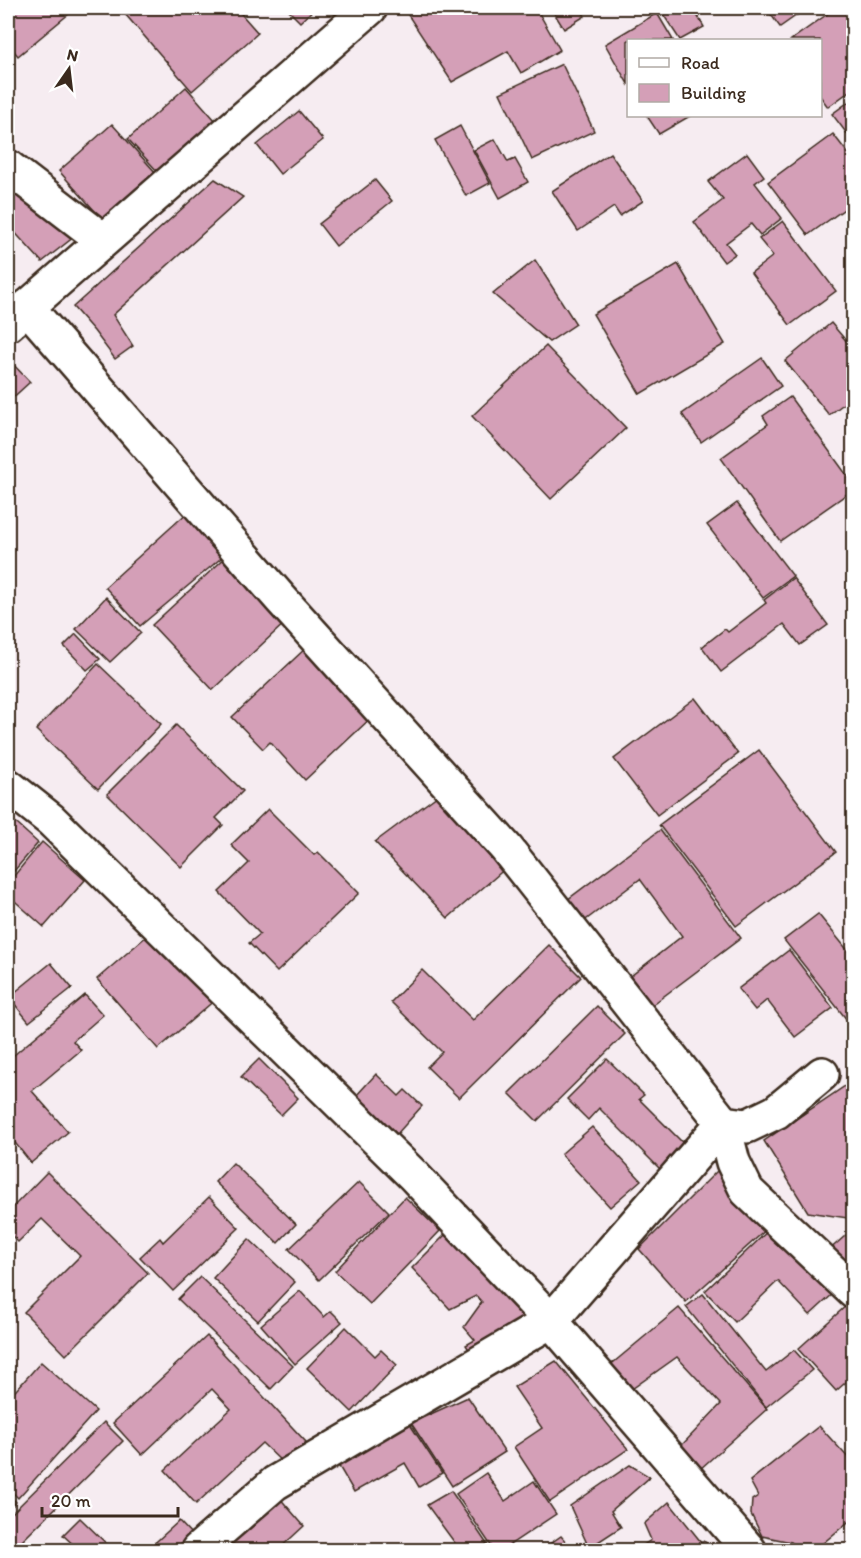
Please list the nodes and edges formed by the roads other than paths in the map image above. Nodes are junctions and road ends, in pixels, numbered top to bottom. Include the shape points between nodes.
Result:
1 (370, 8) edge
2 (8, 167) edge
3 (103, 240) junction
4 (17, 315) edge
5 (8, 786) edge
6 (822, 1074) dead end
7 (723, 1123) junction
8 (854, 1292) edge
9 (551, 1321) junction
10 (198, 1551) edge
11 (749, 1551) edge

1 - 3 street
2 - 3 street
3 - 4 street
4 - 7 street via 506,848
5 - 9 street via 51,820 413,1175
6 - 7 street via 776,1112 747,1126
7 - 8 street via 733,1162 747,1191
7 - 9 street
9 - 10 street via 275,1483
9 - 11 street

